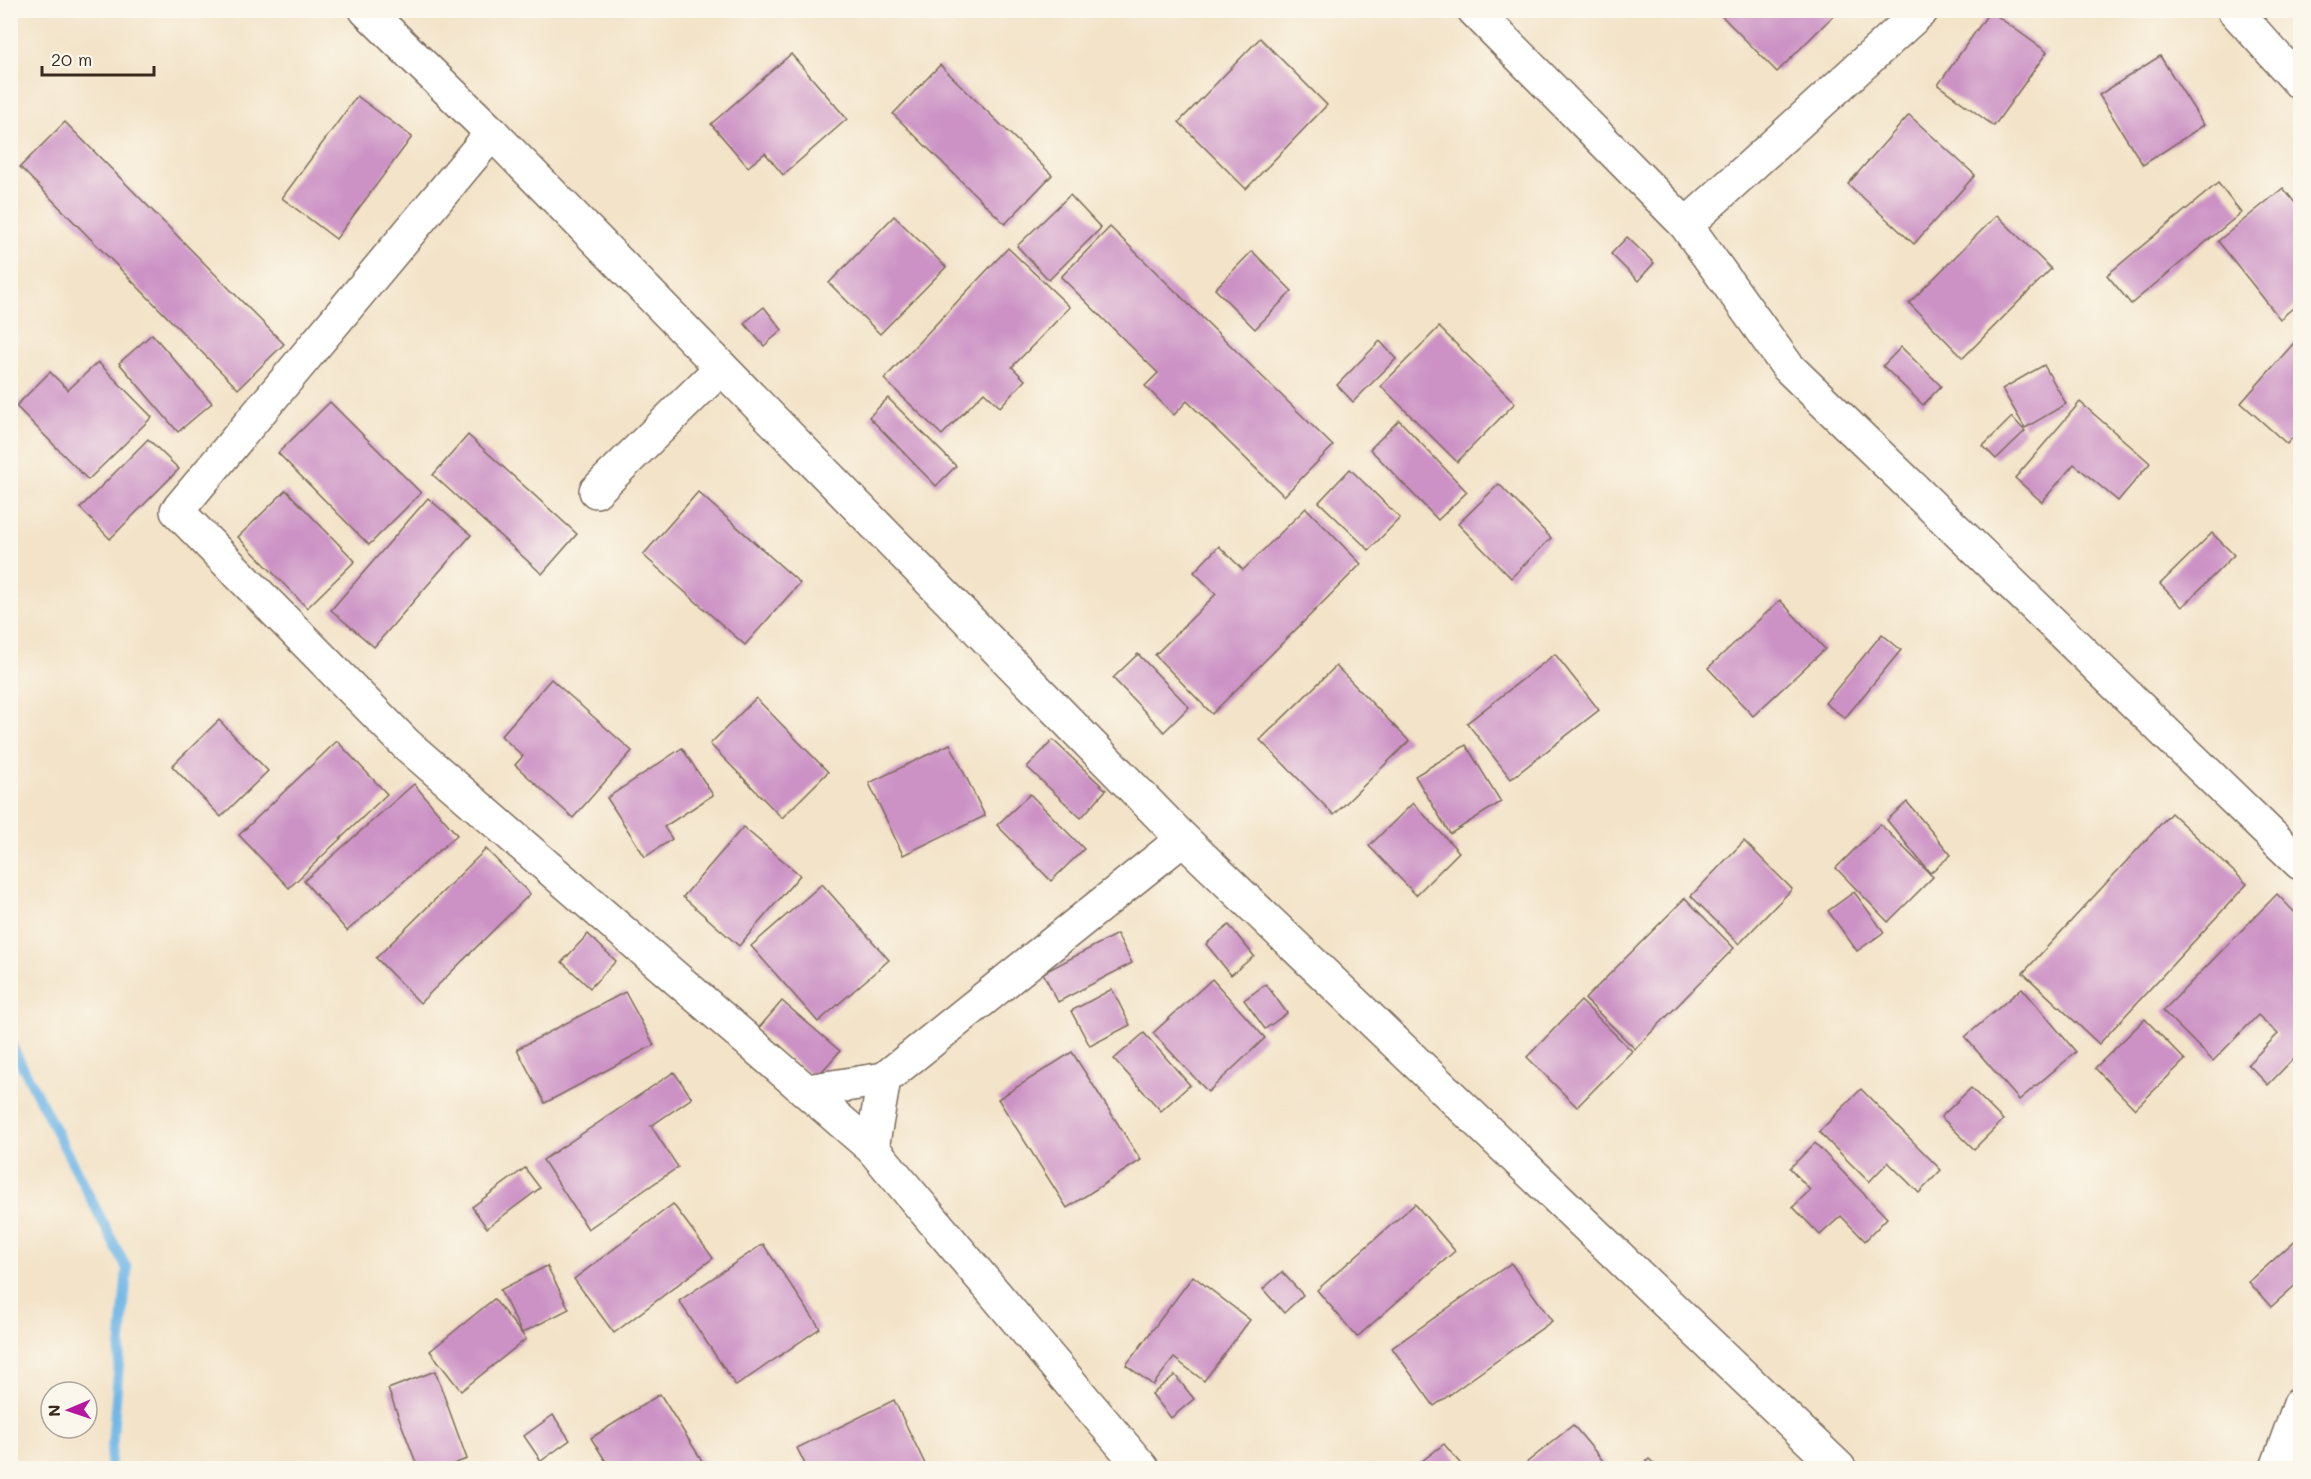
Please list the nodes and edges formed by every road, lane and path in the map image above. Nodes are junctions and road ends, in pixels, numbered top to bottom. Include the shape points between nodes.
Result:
1 (366, 10) edge
2 (1474, 10) edge
3 (1922, 10) edge
4 (2234, 10) edge
5 (2301, 83) edge
6 (492, 132) junction
7 (1686, 225) junction
8 (721, 368) junction
9 (596, 491) dead end
10 (1183, 839) junction
11 (2301, 863) edge
12 (884, 1079) junction
13 (807, 1091) junction
14 (872, 1148) junction
15 (2301, 1404) edge
16 (1142, 1468) edge
17 (1839, 1468) edge
18 (2277, 1468) edge

1 - 6 street
2 - 7 street
3 - 7 street
4 - 5 street
6 - 8 street
6 - 13 street via 177,511 407,745
7 - 11 street via 1788,367
8 - 9 street
8 - 10 street
10 - 12 street
10 - 17 street
12 - 13 street
12 - 14 street
13 - 14 street
14 - 16 street
15 - 18 street

